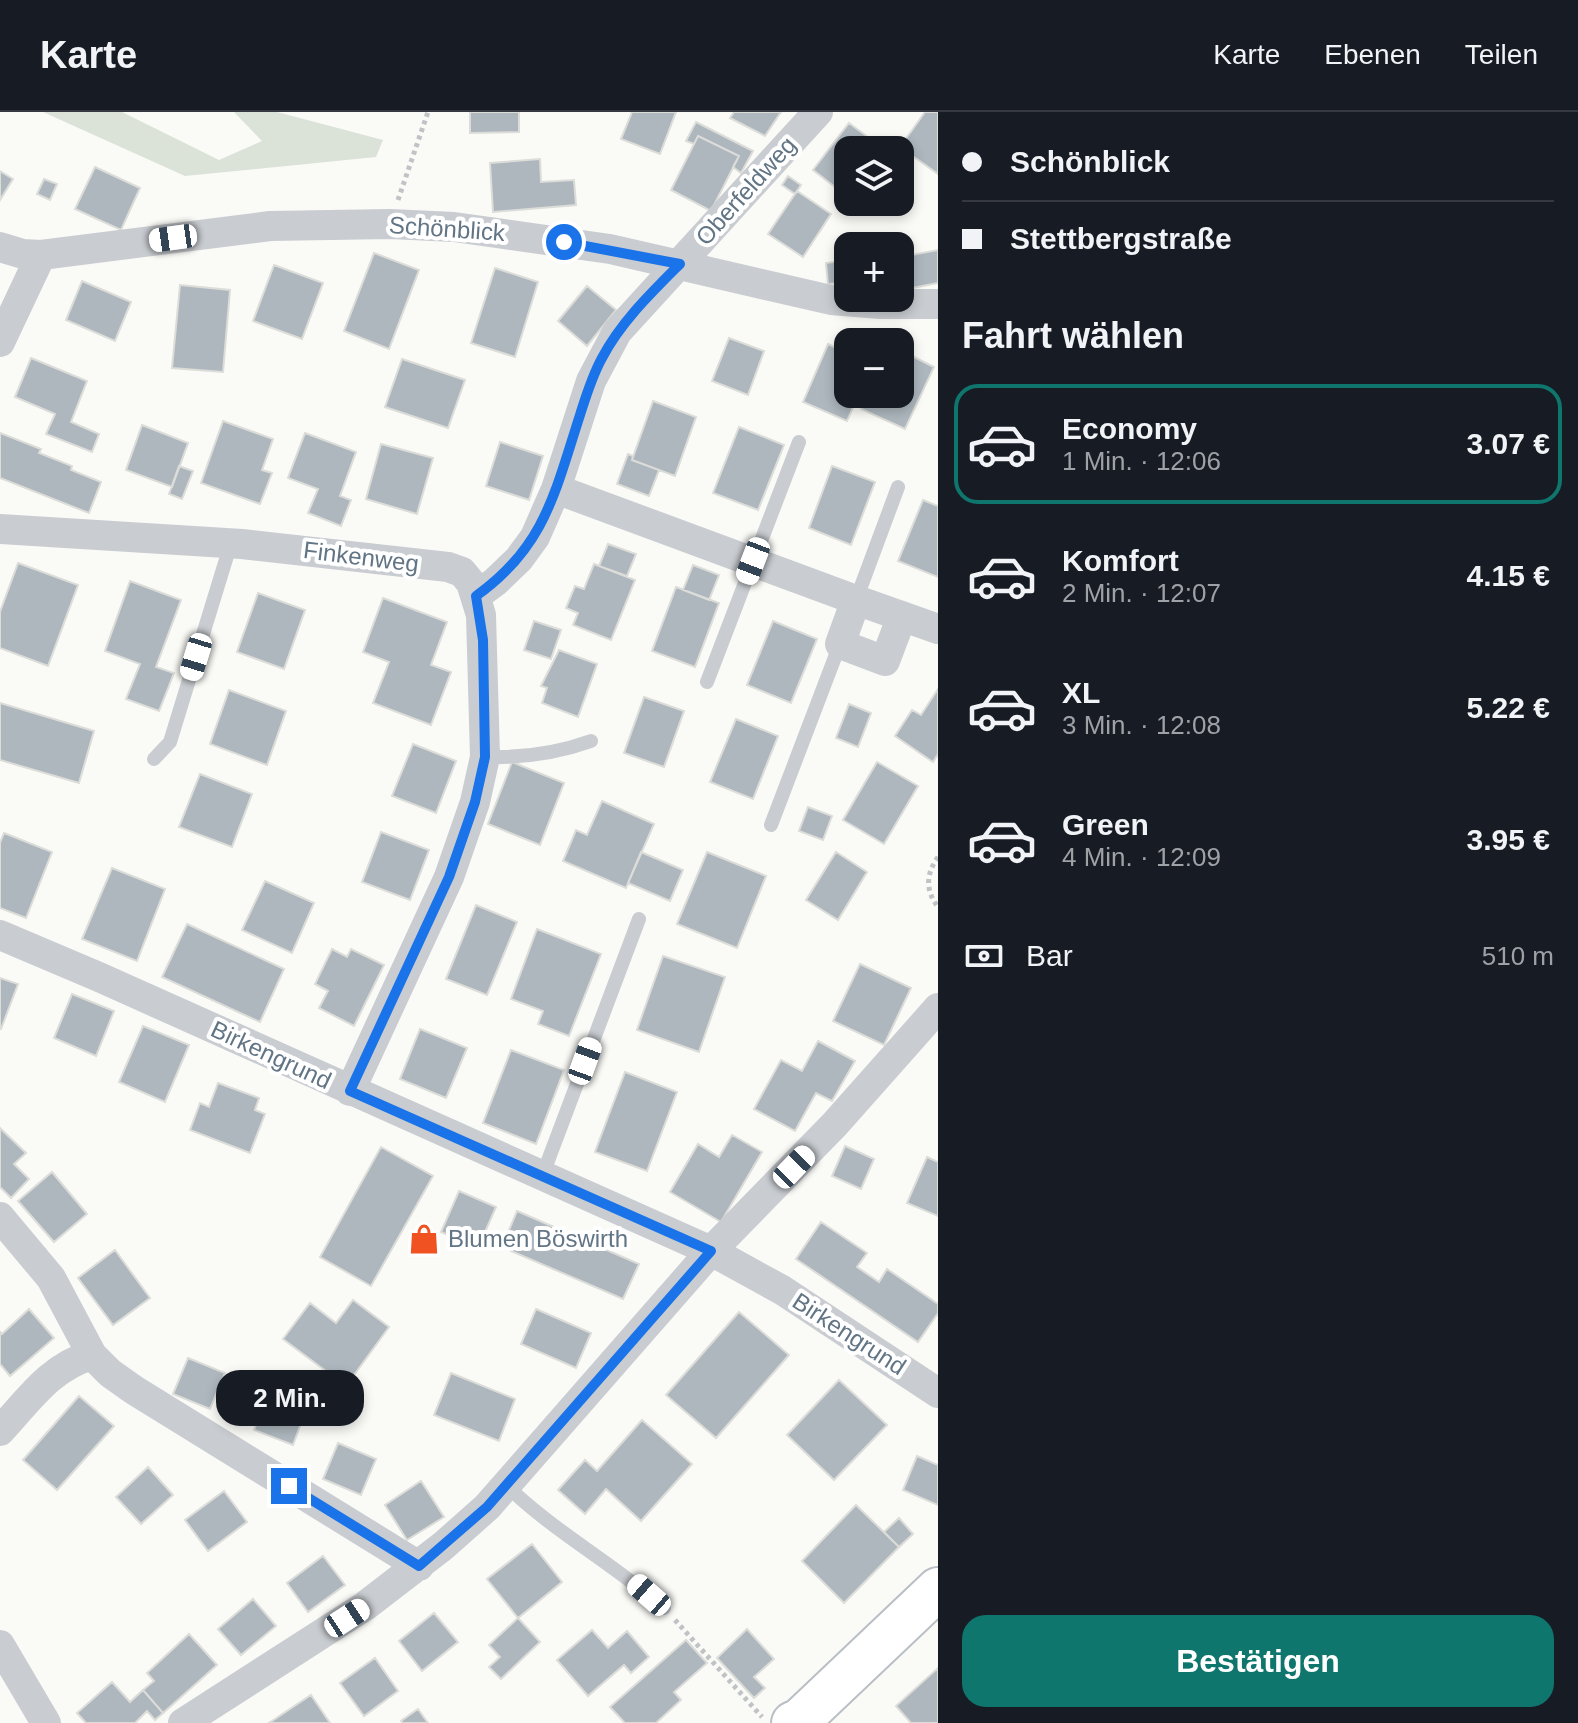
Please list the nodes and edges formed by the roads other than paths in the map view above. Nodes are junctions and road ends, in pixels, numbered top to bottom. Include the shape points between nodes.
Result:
1 (818, 112) edge
2 (0, 247) edge
3 (41, 255) junction
4 (680, 264) junction
5 (938, 304) edge
6 (0, 342) edge
7 (799, 442) dead end
8 (898, 487) dead end
9 (556, 489) junction
10 (0, 529) edge
11 (231, 543) junction
12 (753, 561) junction
13 (476, 596) junction
14 (856, 600) junction
15 (902, 616) junction
16 (938, 629) edge
17 (840, 644) junction
18 (707, 682) dead end
19 (591, 741) dead end
20 (485, 757) junction
21 (154, 759) dead end
22 (771, 825) dead end
23 (639, 919) dead end
24 (0, 935) edge
25 (938, 1008) edge
26 (350, 1091) junction
27 (543, 1174) junction
28 (0, 1217) edge
29 (711, 1251) junction
30 (92, 1355) junction
31 (938, 1393) edge
32 (0, 1431) edge
33 (506, 1485) junction
34 (419, 1566) junction
35 (930, 1603) edge
36 (664, 1608) road end
37 (0, 1645) edge
38 (198, 1719) edge
39 (789, 1722) edge
40 (46, 1723) edge

1 - 4 street, Oberfeldweg
2 - 3 street, Schönblick
3 - 4 street, Schönblick via 270,226 390,224 538,237
3 - 6 street
4 - 5 street, Schönblick via 831,300
4 - 9 street, Oberfeldweg via 617,332 601,359
7 - 12 lane
8 - 14 lane
9 - 12 street
9 - 13 street, Oberfeldweg via 519,559
10 - 11 street, Finkenweg
11 - 13 street, Finkenweg via 448,567 462,572
11 - 21 lane via 170,742
12 - 14 street
12 - 18 lane
13 - 20 street via 483,640
14 - 15 street
14 - 17 street
15 - 16 street
15 - 17 street via 885,661
17 - 22 lane
19 - 20 lane via 540,755
20 - 26 street via 449,877
23 - 27 lane
24 - 26 street, Birkengrund
25 - 29 street
26 - 27 street, Birkengrund
27 - 29 street, Birkengrund
28 - 30 street via 51,1278
29 - 31 street, Birkengrund via 782,1290
29 - 33 street
30 - 32 street via 58,1369
30 - 34 street via 134,1390
33 - 34 street
33 - 36 lane
34 - 38 street
35 - 39 street
37 - 40 street

